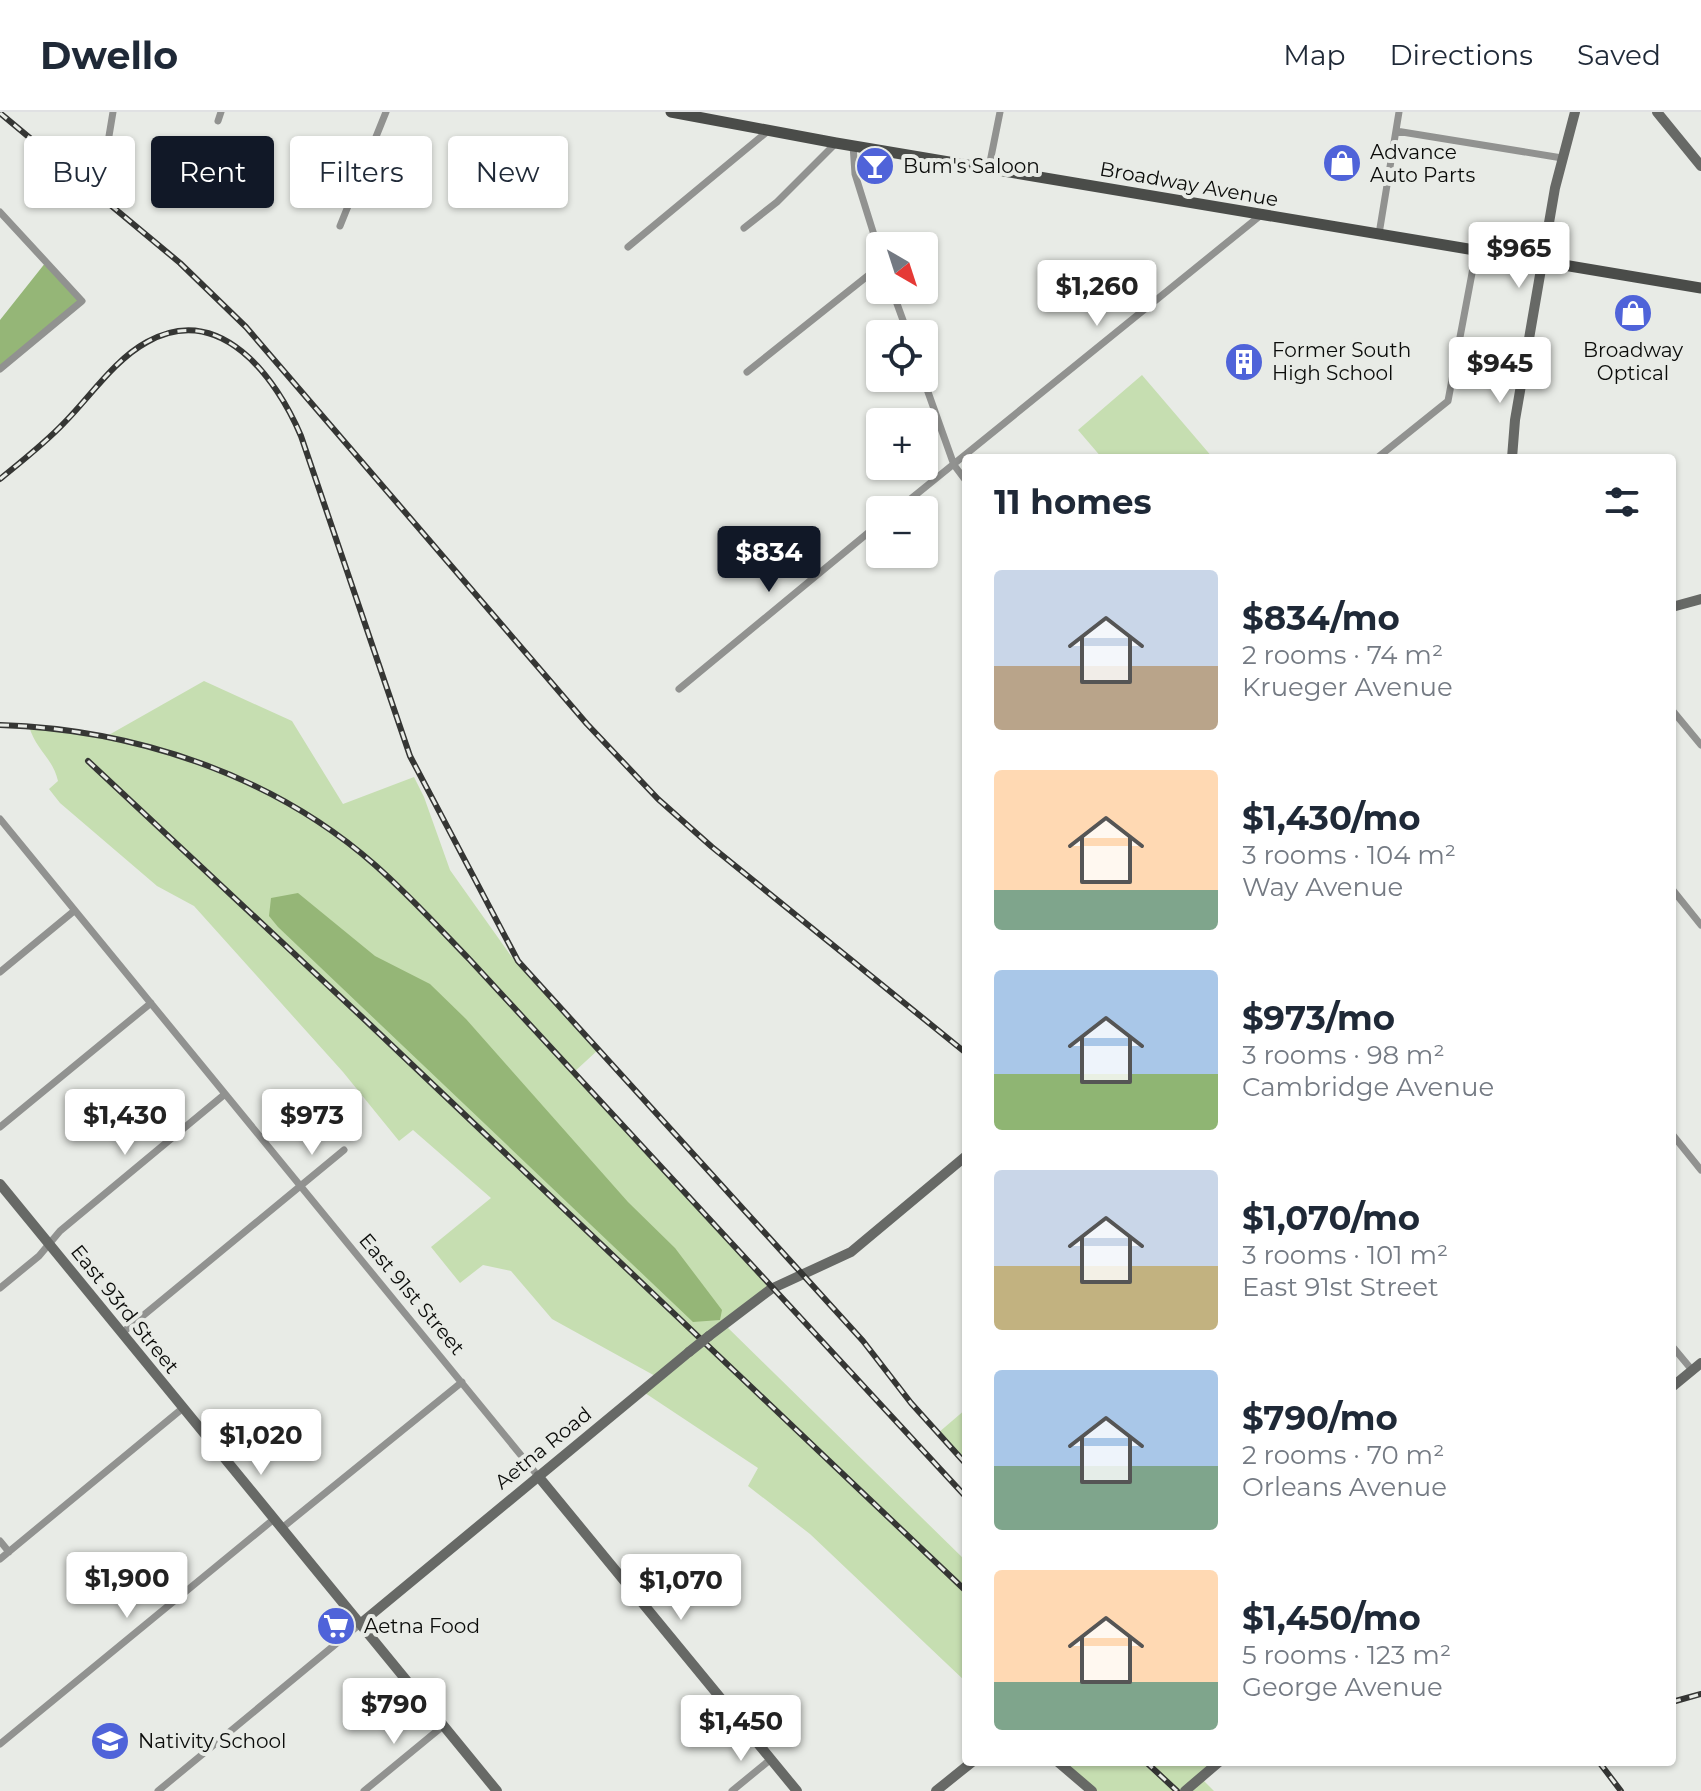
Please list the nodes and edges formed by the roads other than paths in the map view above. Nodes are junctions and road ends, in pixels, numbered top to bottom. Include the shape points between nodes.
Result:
1 (113, 112) edge
2 (386, 112) edge
3 (673, 112) edge
4 (1000, 112) edge
5 (1399, 112) edge
6 (1575, 112) edge
7 (1657, 112) edge
8 (770, 129) junction
9 (1396, 131) junction
10 (109, 136) dead end
11 (836, 143) junction
12 (853, 145) junction
13 (1562, 158) junction
14 (1701, 166) edge
15 (989, 167) junction
16 (0, 212) edge
17 (1261, 215) junction
18 (340, 226) dead end
19 (744, 228) dead end
20 (873, 232) edge
21 (1379, 234) junction
22 (628, 247) dead end
23 (1476, 252) junction
24 (1542, 262) junction
25 (866, 277) edge
26 (1701, 288) edge
27 (0, 369) edge
28 (747, 372) dead end
29 (928, 392) edge
30 (968, 454) edge
31 (1382, 454) edge
32 (1512, 454) edge
33 (962, 458) edge
34 (954, 465) junction
35 (962, 476) edge
36 (915, 496) edge
37 (866, 535) edge
38 (1701, 599) edge
39 (1676, 606) edge
40 (679, 689) dead end
41 (1676, 715) edge
42 (1701, 745) edge
43 (0, 819) edge
44 (1676, 894) edge
45 (74, 911) junction
46 (1701, 925) edge
47 (0, 972) edge
48 (151, 1003) junction
49 (225, 1094) junction
50 (0, 1127) edge
51 (1676, 1139) edge
52 (344, 1150) dead end
53 (962, 1159) edge
54 (1701, 1170) edge
55 (0, 1184) edge
56 (300, 1187) junction
57 (49, 1243) junction
58 (0, 1288) edge
59 (122, 1333) junction
60 (1676, 1349) edge
61 (1697, 1366) edge
62 (462, 1382) junction
63 (1676, 1384) edge
64 (183, 1408) junction
65 (538, 1476) junction
66 (274, 1519) junction
67 (282, 1528) junction
68 (0, 1541) edge
69 (9, 1552) junction
70 (0, 1559) edge
71 (360, 1624) junction
72 (443, 1726) junction
73 (0, 1744) edge
74 (771, 1759) junction
75 (967, 1766) edge
76 (1063, 1766) edge
77 (1214, 1766) edge
78 (1186, 1790) edge
79 (158, 1791) edge
80 (364, 1791) edge
81 (497, 1791) edge
82 (732, 1791) edge
83 (797, 1791) edge
84 (936, 1791) edge
85 (1092, 1791) edge

1 - 10 street
2 - 18 street
3 - 8 main road, Broadway Avenue
4 - 15 street
5 - 9 street
6 - 13 street
7 - 14 street
8 - 11 main road, Broadway Avenue
8 - 22 street
9 - 13 street
9 - 21 street
11 - 12 main road, Broadway Avenue
11 - 19 street
12 - 15 main road, Broadway Avenue
12 - 20 street via 855,174
13 - 24 street
15 - 17 main road, Broadway Avenue
16 - 27 street via 82,301
17 - 21 main road, Broadway Avenue
17 - 30 street
21 - 23 main road, Broadway Avenue
23 - 24 main road, Broadway Avenue
23 - 31 street via 1448,401
24 - 26 main road, Broadway Avenue
24 - 32 street
25 - 28 street
29 - 34 street
33 - 34 street
34 - 35 street
34 - 36 street
37 - 40 street
38 - 39 street
41 - 42 street
43 - 45 street, East 91st Street
44 - 46 street
45 - 47 street
45 - 48 street, East 91st Street
48 - 49 street, East 91st Street
48 - 50 street
49 - 56 street, East 91st Street
49 - 57 street
51 - 54 street
52 - 56 street
53 - 65 street, Aetna Road, bridge via 851,1252 771,1289
55 - 57 street, East 93rd Street
56 - 59 street
56 - 62 street, East 91st Street
57 - 58 street
57 - 59 street, East 93rd Street
59 - 64 street, East 93rd Street
60 - 61 street
61 - 63 street
62 - 65 street, East 91st Street
62 - 67 street
64 - 66 street, East 93rd Street
64 - 69 street
65 - 71 street, Aetna Road
65 - 74 street, East 91st Street
66 - 67 street, East 93rd Street
66 - 73 street
67 - 71 street, East 93rd Street
68 - 69 street
69 - 70 street
71 - 72 street, East 93rd Street
71 - 79 street, Aetna Road
72 - 80 street
72 - 81 street, East 93rd Street
74 - 82 street
74 - 83 street, East 91st Street
75 - 84 street
76 - 85 street
77 - 78 street

